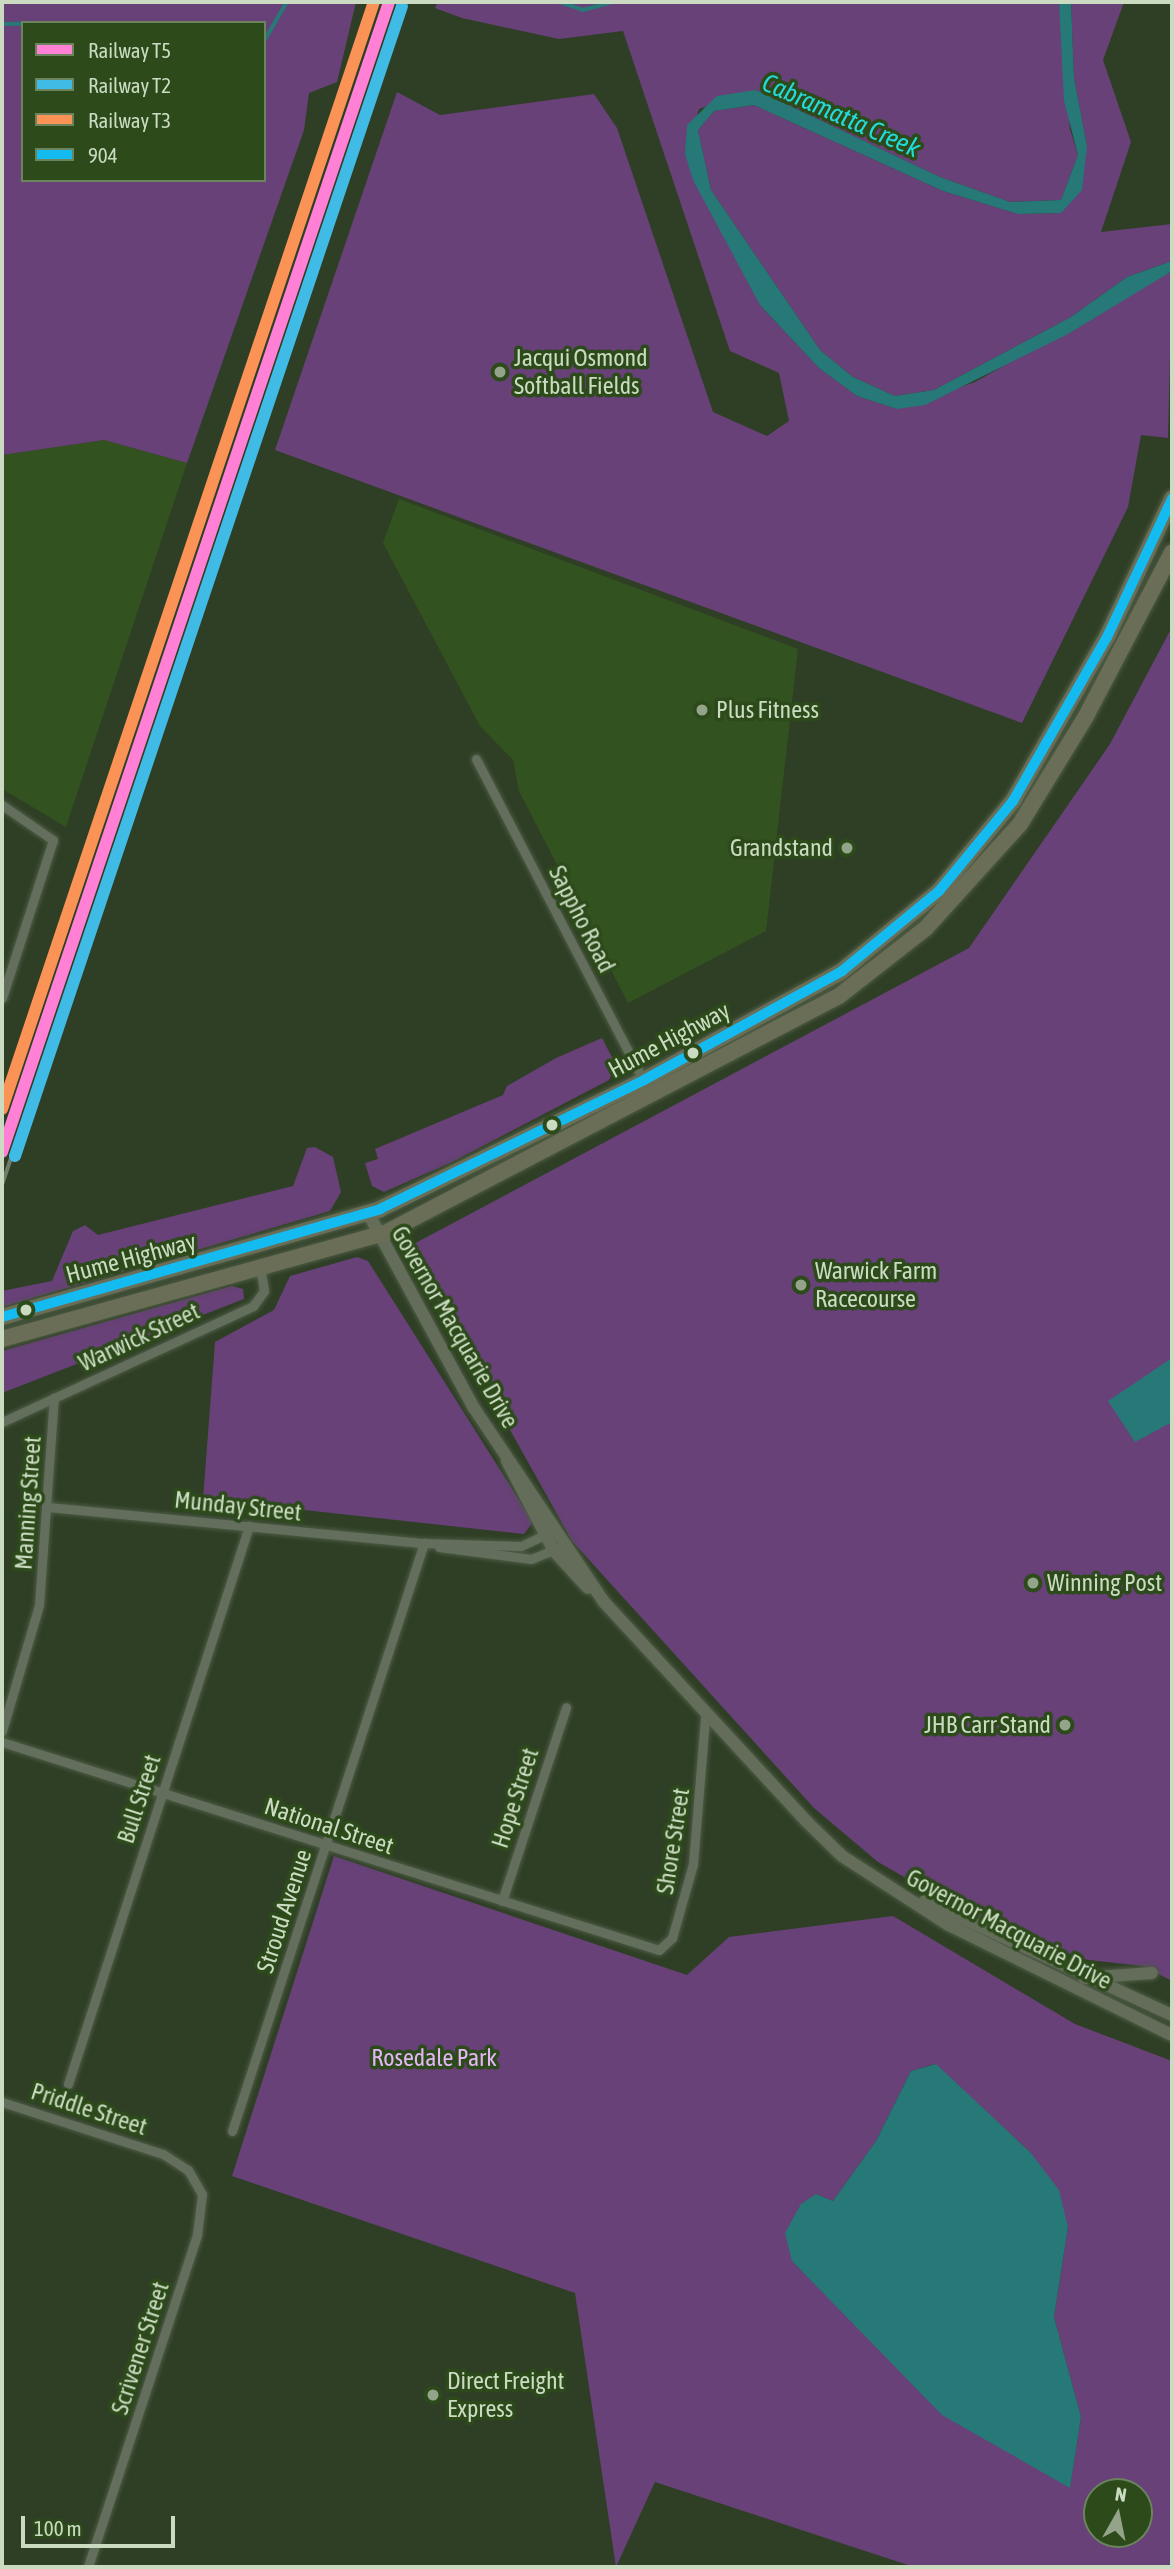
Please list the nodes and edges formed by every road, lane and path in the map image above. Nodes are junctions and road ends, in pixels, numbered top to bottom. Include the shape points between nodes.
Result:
1 (1172, 499) edge
2 (1172, 552) edge
3 (1068, 710) junction
4 (1085, 718) junction
5 (476, 759) dead end
6 (2, 805) edge
7 (2, 965) edge
8 (12, 968) junction
9 (2, 998) edge
10 (644, 1080) junction
11 (653, 1098) junction
12 (368, 1213) junction
13 (377, 1236) junction
14 (260, 1266) junction
15 (2, 1317) edge
16 (2, 1339) edge
17 (54, 1398) junction
18 (2, 1422) edge
19 (48, 1507) junction
20 (248, 1526) junction
21 (549, 1533) junction
22 (424, 1543) junction
23 (559, 1548) junction
24 (566, 1707) dead end
25 (705, 1717) junction
26 (2, 1731) edge
27 (2, 1742) edge
28 (162, 1792) junction
29 (835, 1845) junction
30 (326, 1846) junction
31 (502, 1901) junction
32 (644, 1947) joint
33 (1153, 1973) dead end
34 (1084, 1978) junction
35 (1172, 2015) edge
36 (1172, 2035) edge
37 (68, 2084) dead end
38 (2, 2102) edge
39 (232, 2131) dead end
40 (163, 2154) joint
41 (88, 2567) edge

1 - 3 highway, Hume Highway
2 - 4 highway, Hume Highway
3 - 4 highway
3 - 10 highway, Hume Highway via 994,828 914,915 807,992
4 - 11 highway, Hume Highway via 1020,824 975,879 894,957 811,1014
5 - 10 street, Sappho Road
6 - 8 street via 48,832 53,843
7 - 8 street
8 - 9 street
10 - 11 street, Sappho Road
10 - 12 highway, Hume Highway
11 - 13 highway, Hume Highway
12 - 13 main road, Governor Macquarie Drive
12 - 15 highway, Hume Highway
13 - 14 highway, Hume Highway
13 - 21 main road, Governor Macquarie Drive
14 - 16 highway, Hume Highway
14 - 17 street, Warwick Street via 264,1291 253,1306
17 - 18 street, Warwick Street
17 - 19 street, Manning Street
19 - 20 street, Munday Street
19 - 26 street, Manning Street via 39,1605
20 - 22 street, Munday Street
20 - 28 street, Bull Street
21 - 22 street, Munday Street via 505,1547
21 - 23 main road, Governor Macquarie Drive
22 - 23 street, Munday Street via 519,1559
22 - 30 street, Stroud Avenue
23 - 25 main road, Governor Macquarie Drive
24 - 31 street, Hope Street
25 - 29 main road, Governor Macquarie Drive
25 - 32 street, Shore Street via 698,1838 672,1938 659,1950
27 - 28 street, National Street
28 - 30 street, National Street
28 - 37 street, Bull Street
29 - 34 main road, Governor Macquarie Drive via 931,1905
29 - 36 main road, Governor Macquarie Drive via 947,1924
30 - 31 street, National Street
30 - 39 street, Stroud Avenue
31 - 32 street, National Street
33 - 34 main road
34 - 35 main road, Governor Macquarie Drive
38 - 40 street, Priddle Street
40 - 41 street, Scrivener Street via 197,2182 201,2222

